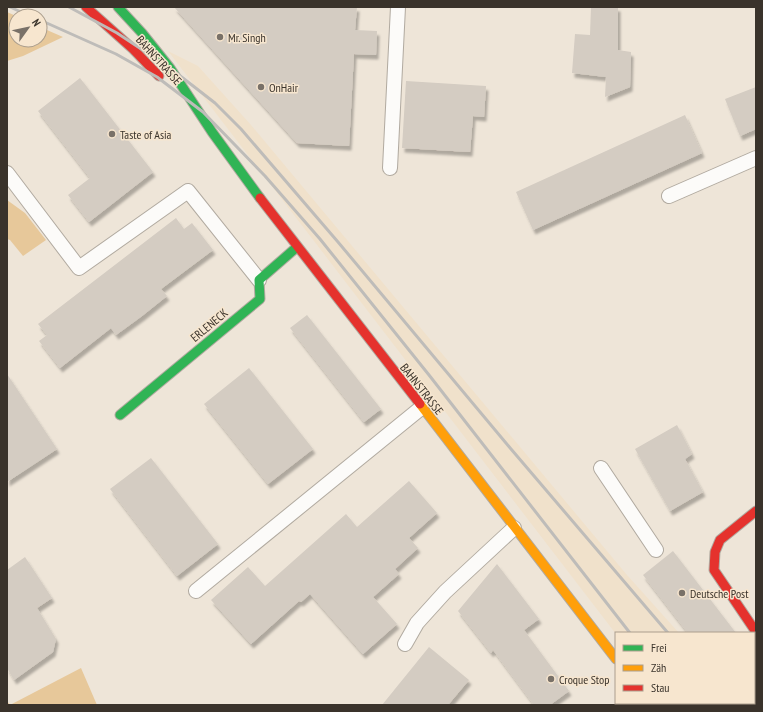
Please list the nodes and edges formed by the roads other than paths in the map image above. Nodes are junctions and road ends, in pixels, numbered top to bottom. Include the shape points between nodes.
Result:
1 (86, 7) edge
2 (118, 7) edge
3 (398, 7) edge
4 (165, 83) dead end
5 (180, 101) dead end
6 (212, 132) junction
7 (756, 158) edge
8 (390, 168) dead end
9 (7, 174) edge
10 (669, 196) dead end
11 (297, 247) junction
12 (259, 280) junction
13 (421, 408) junction
14 (120, 415) dead end
15 (601, 468) dead end
16 (756, 511) edge
17 (514, 528) junction
18 (656, 550) dead end
19 (196, 591) dead end
20 (756, 632) edge
21 (405, 644) dead end
22 (615, 659) edge

1 - 4 main road, BAHNSTRASSE via 117,33
2 - 6 main road, BAHNSTRASSE via 142,32 170,68
3 - 8 lane
5 - 6 main road, BAHNSTRASSE
6 - 11 main road, BAHNSTRASSE
7 - 10 lane
9 - 12 lane via 79,268 188,191
11 - 12 main road
11 - 13 main road, BAHNSTRASSE
12 - 14 main road, ERLENECK via 260,299
13 - 17 main road, BAHNSTRASSE
13 - 19 lane
15 - 18 lane
16 - 20 main road via 720,540 714,552 714,570
17 - 21 lane via 445,592 417,623
17 - 22 main road, BAHNSTRASSE

